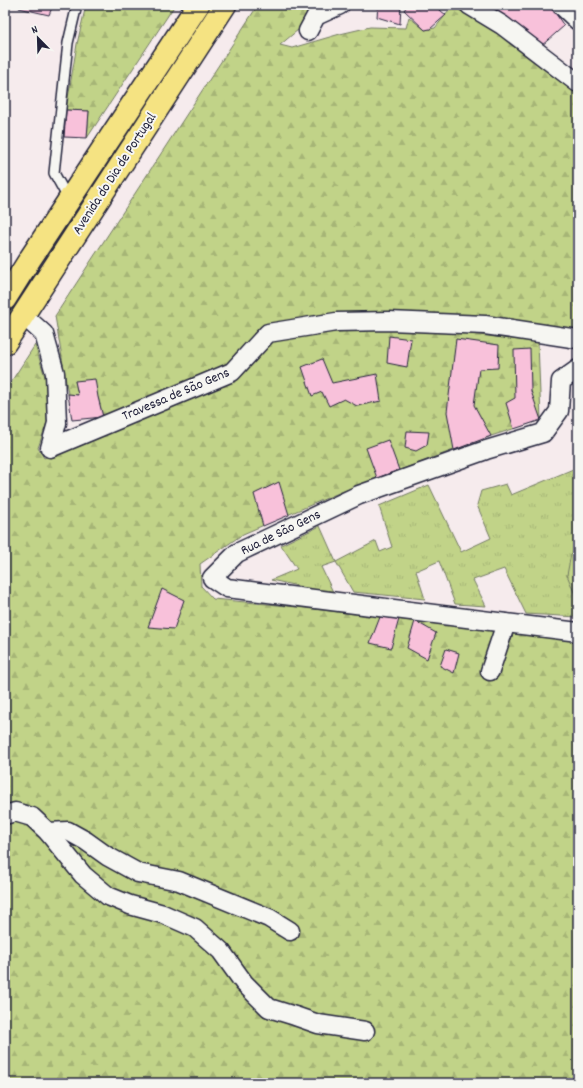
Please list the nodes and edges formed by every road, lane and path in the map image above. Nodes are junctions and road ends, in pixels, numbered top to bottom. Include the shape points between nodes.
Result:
1 (77, 5) edge
2 (198, 5) edge
3 (225, 5) edge
4 (340, 5) edge
5 (469, 5) edge
6 (561, 5) edge
7 (578, 20) edge
8 (308, 30) dead end
9 (578, 83) edge
10 (70, 201) junction
11 (5, 299) edge
12 (23, 314) junction
13 (578, 339) edge
14 (5, 343) edge
15 (578, 369) edge
16 (506, 623) junction
17 (578, 632) edge
18 (490, 671) dead end
19 (5, 815) edge
20 (48, 832) junction
21 (290, 931) dead end
22 (365, 1031) dead end

1 - 10 lane via 68,43 54,173
2 - 10 main road, Avenida do Dia de Portugal
3 - 12 main road, Avenida do Dia de Portugal
4 - 8 street via 316,16
5 - 9 street via 502,25
6 - 7 street
10 - 11 main road, Avenida do Dia de Portugal
12 - 13 street, Travessa de São Gens via 44,334 55,373 57,423 50,448 232,372 268,332 336,322 389,321 485,325
12 - 14 main road, Avenida do Dia de Portugal
15 - 16 street, Rua de São Gens via 561,380 559,411 543,433 486,450 359,495 237,553 212,578 227,588
16 - 17 street, Rua de São Gens
16 - 18 street
19 - 20 street via 15,812 32,817
20 - 21 street via 68,831 138,873 179,881 269,918
20 - 22 street via 83,875 108,896 163,914 195,928 222,951 244,983 269,1008 318,1024

